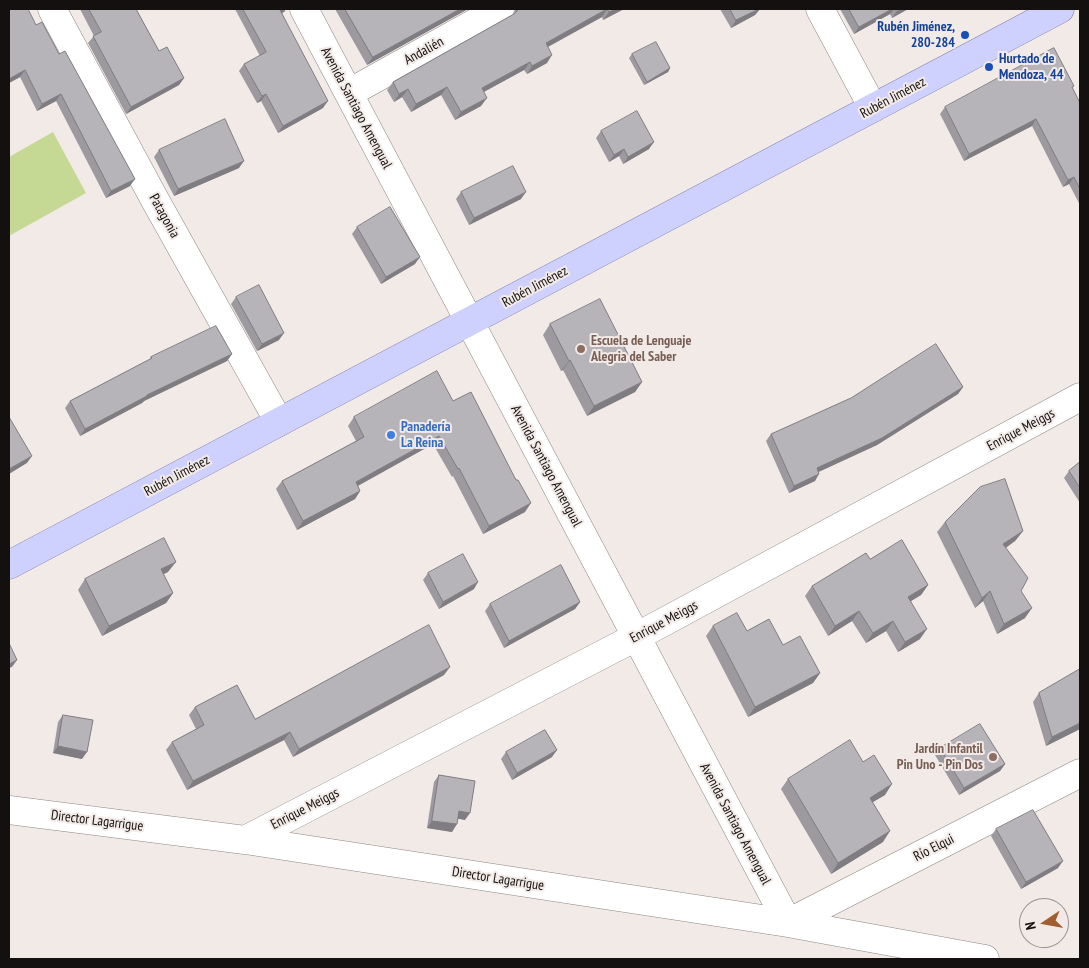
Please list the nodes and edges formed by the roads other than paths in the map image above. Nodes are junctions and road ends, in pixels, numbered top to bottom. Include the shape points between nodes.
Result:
1 (52, 9) edge
2 (304, 9) edge
3 (500, 9) edge
4 (820, 9) edge
5 (1060, 9) edge
6 (348, 93) junction
7 (873, 108) junction
8 (470, 321) junction
9 (1080, 398) edge
10 (279, 422) junction
11 (9, 565) edge
12 (636, 637) junction
13 (1080, 773) edge
14 (9, 810) edge
15 (245, 840) junction
16 (788, 923) junction
17 (985, 959) edge

1 - 10 street, Patagonia
2 - 6 street, Avenida Santiago Amengual
3 - 6 street, Andalién
4 - 7 street
5 - 7 main road, Rubén Jiménez
6 - 8 street, Avenida Santiago Amengual
7 - 8 main road, Rubén Jiménez
8 - 10 main road, Rubén Jiménez
8 - 12 street, Avenida Santiago Amengual
9 - 12 street, Enrique Meiggs
10 - 11 main road, Rubén Jiménez
12 - 15 street, Enrique Meiggs
12 - 16 street, Avenida Santiago Amengual
13 - 16 street, Río Elqui
14 - 15 street, Director Lagarrigue
15 - 16 street, Director Lagarrigue
16 - 17 street, Director Lagarrigue

